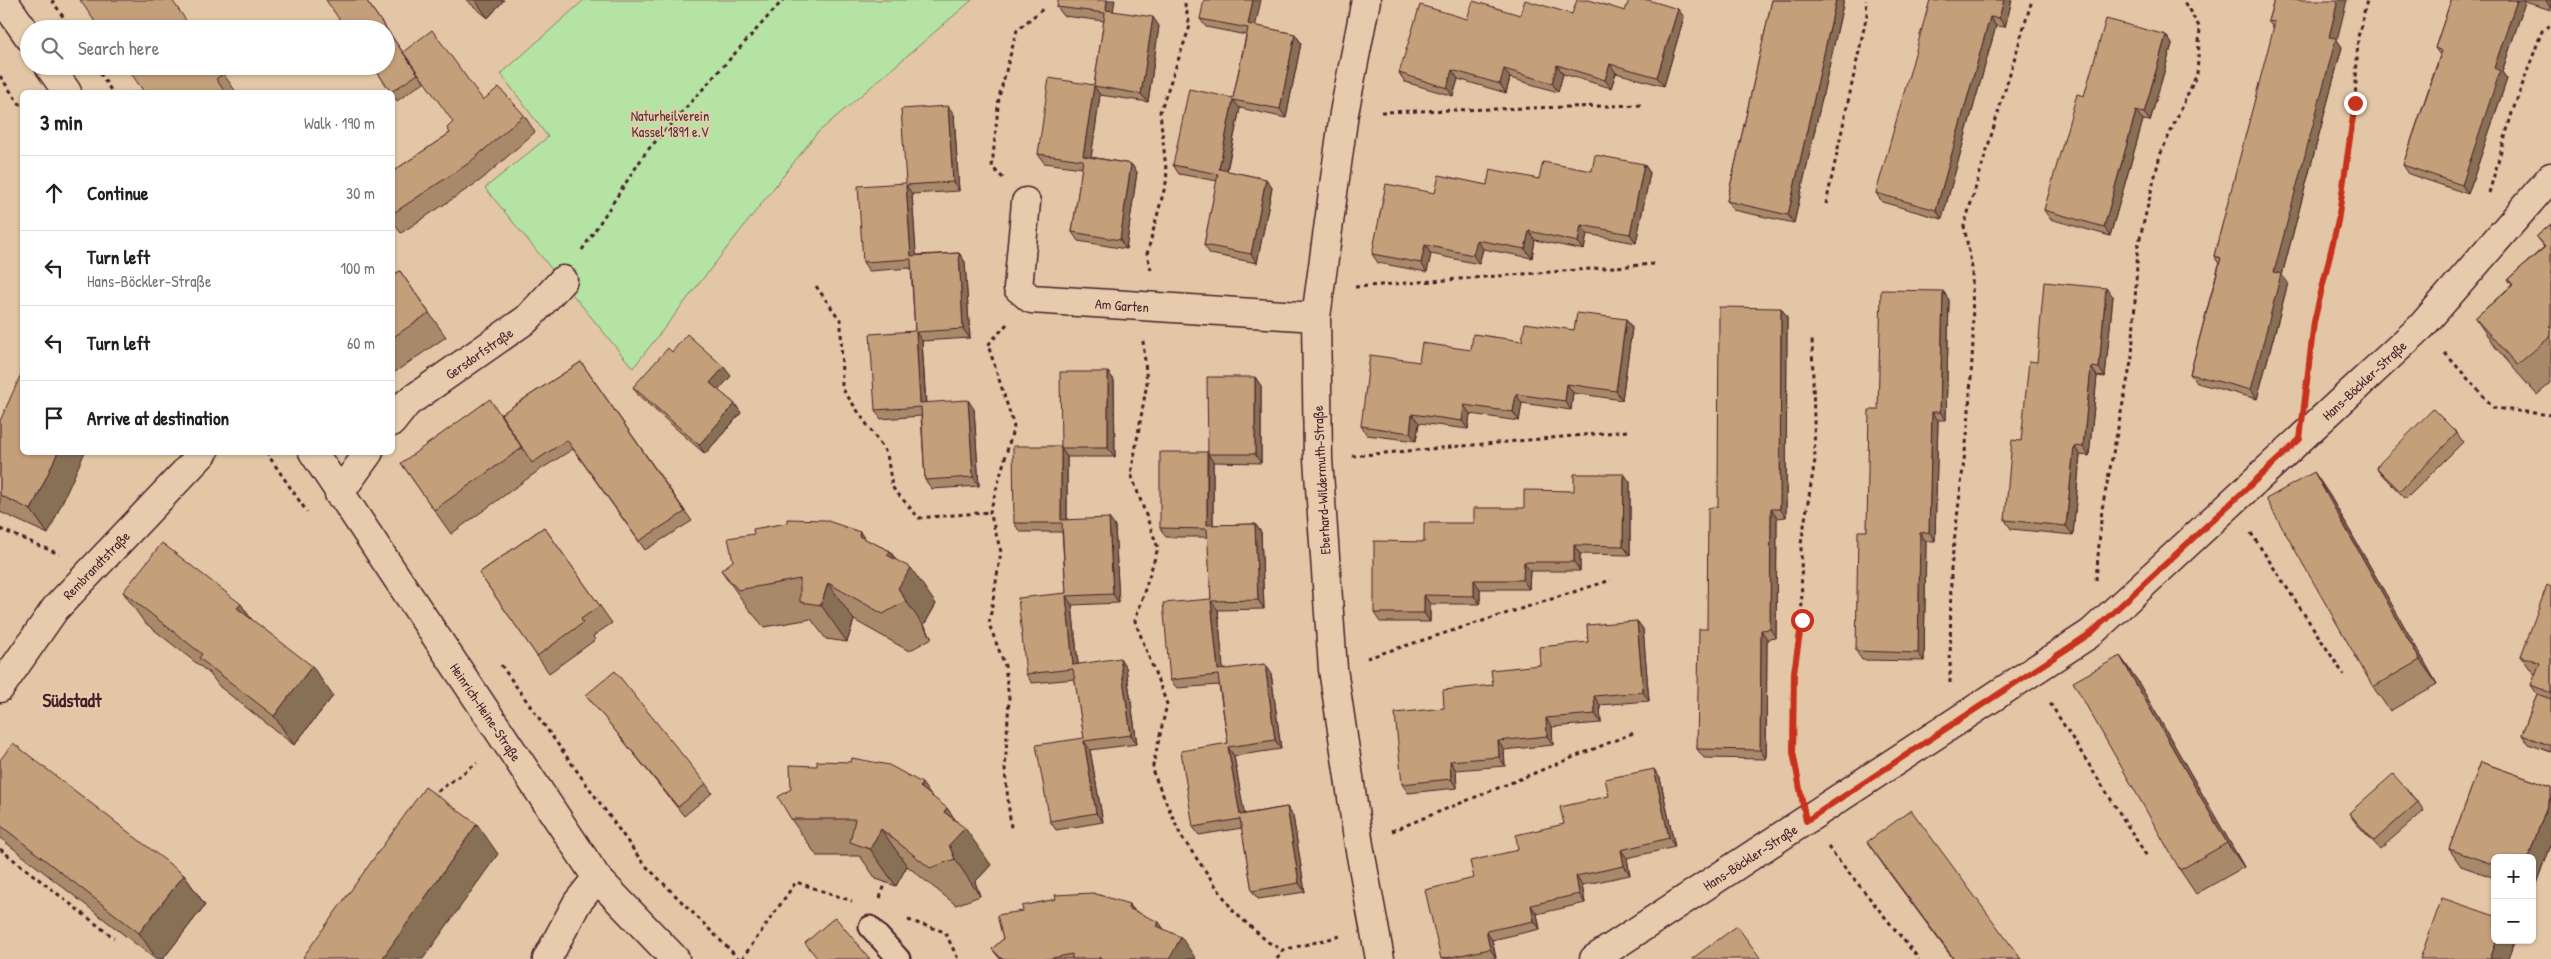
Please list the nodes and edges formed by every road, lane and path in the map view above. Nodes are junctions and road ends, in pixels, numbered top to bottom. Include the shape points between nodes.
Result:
1 (4, 0) edge
2 (52, 0) edge
3 (783, 0) edge
4 (1184, 0) edge
5 (1366, 0) edge
6 (1866, 0) edge
7 (2032, 0) edge
8 (2182, 0) edge
9 (2367, 0) edge
10 (1045, 7) dead end
11 (65, 20) edge
12 (20, 24) edge
13 (2551, 25) edge
14 (55, 75) edge
15 (101, 75) edge
16 (0, 76) edge
17 (66, 90) edge
18 (111, 90) edge
19 (20, 105) edge
20 (1643, 105) dead end
21 (1344, 113) junction
22 (2551, 177) edge
23 (1026, 202) joint
24 (1826, 204) dead end
25 (2499, 237) junction
26 (1654, 264) dead end
27 (1151, 272) dead end
28 (563, 280) joint
29 (816, 286) dead end
30 (1319, 290) junction
31 (1316, 317) junction
32 (1012, 319) dead end
33 (2422, 327) junction
34 (1142, 333) dead end
35 (1812, 339) dead end
36 (2551, 415) edge
37 (395, 418) edge
38 (1628, 431) dead end
39 (2300, 439) junction
40 (201, 455) edge
41 (315, 455) edge
42 (367, 455) edge
43 (1318, 459) junction
44 (339, 494) junction
45 (2231, 503) junction
46 (990, 512) junction
47 (0, 529) edge
48 (93, 568) junction
49 (1611, 580) dead end
50 (2091, 633) junction
51 (499, 662) dead end
52 (1333, 669) junction
53 (2030, 673) junction
54 (2344, 675) dead end
55 (0, 688) edge
56 (1949, 726) junction
57 (1632, 733) dead end
58 (505, 741) junction
59 (428, 798) edge
60 (1806, 821) junction
61 (1011, 828) dead end
62 (1359, 845) junction
63 (0, 849) edge
64 (2148, 858) dead end
65 (597, 878) junction
66 (870, 927) dead end
67 (1374, 927) junction
68 (114, 938) edge
69 (1283, 950) junction
70 (547, 959) edge
71 (675, 959) edge
72 (739, 959) edge
73 (899, 959) edge
74 (1277, 959) edge
75 (1380, 959) edge
76 (1594, 959) edge
77 (1919, 959) edge

1 - 12 street
2 - 11 path
3 - 28 path via 646,152
4 - 27 path via 1190,26 1160,112 1167,179 1147,254
5 - 21 street, Eberhard-Wildermuth-Straße
6 - 24 path via 1867,14
7 - 56 path via 1964,226 1972,268 1973,343 1968,427 1951,568
8 - 50 path via 2200,28 2196,74 2160,154 2138,246 2132,357 2102,509
9 - 39 path via 2358,37 2355,103 2338,221 2314,322
10 - 23 path via 1017,30 999,97 992,167
13 - 25 path via 2542,31 2512,112 2489,192
14 - 17 street
15 - 18 path
16 - 19 path
20 - 21 path
21 - 30 street, Eberhard-Wildermuth-Straße
22 - 25 street, Hans-Böckler-Straße
23 - 31 street, Am Garten via 1018,288 1031,298
25 - 33 street, Hans-Böckler-Straße
26 - 30 path
28 - 37 street, Gersdorfstraße via 527,319 407,404
29 - 46 path via 840,321 842,388 887,454 892,487 919,518
30 - 31 street, Eberhard-Wildermuth-Straße
31 - 43 street, Eberhard-Wildermuth-Straße
32 - 46 path via 988,345 1014,426
33 - 36 path via 2494,408
33 - 39 street, Hans-Böckler-Straße
34 - 69 path via 1147,383 1131,474 1158,548 1135,621 1167,704 1152,770 1181,836 1234,912 1268,942
35 - 60 path via 1815,460 1802,544 1802,620 1794,672 1793,752
38 - 43 path
39 - 45 street, Hans-Böckler-Straße
40 - 48 street, Rembrandtstraße
41 - 44 street, Heinrich-Heine-Straße
42 - 44 street
43 - 52 street, Eberhard-Wildermuth-Straße
44 - 58 street, Heinrich-Heine-Straße
45 - 50 street, Hans-Böckler-Straße
45 - 54 path
46 - 61 path via 1001,552 989,624 1006,666 1009,698 1005,772
47 - 48 path
48 - 55 street, Rembrandtstraße via 55,609
49 - 52 path
50 - 53 street, Hans-Böckler-Straße
51 - 72 path via 643,863
52 - 62 street, Eberhard-Wildermuth-Straße
53 - 56 street, Hans-Böckler-Straße
53 - 64 path
56 - 60 street, Hans-Böckler-Straße
57 - 62 path
58 - 59 path
58 - 65 street, Heinrich-Heine-Straße
60 - 76 street, Hans-Böckler-Straße
60 - 77 path
62 - 67 street, Eberhard-Wildermuth-Straße
63 - 68 path
65 - 70 street via 577,903
65 - 71 street, Heinrich-Heine-Straße
66 - 73 lane
67 - 69 path
67 - 75 street, Eberhard-Wildermuth-Straße
69 - 74 path

